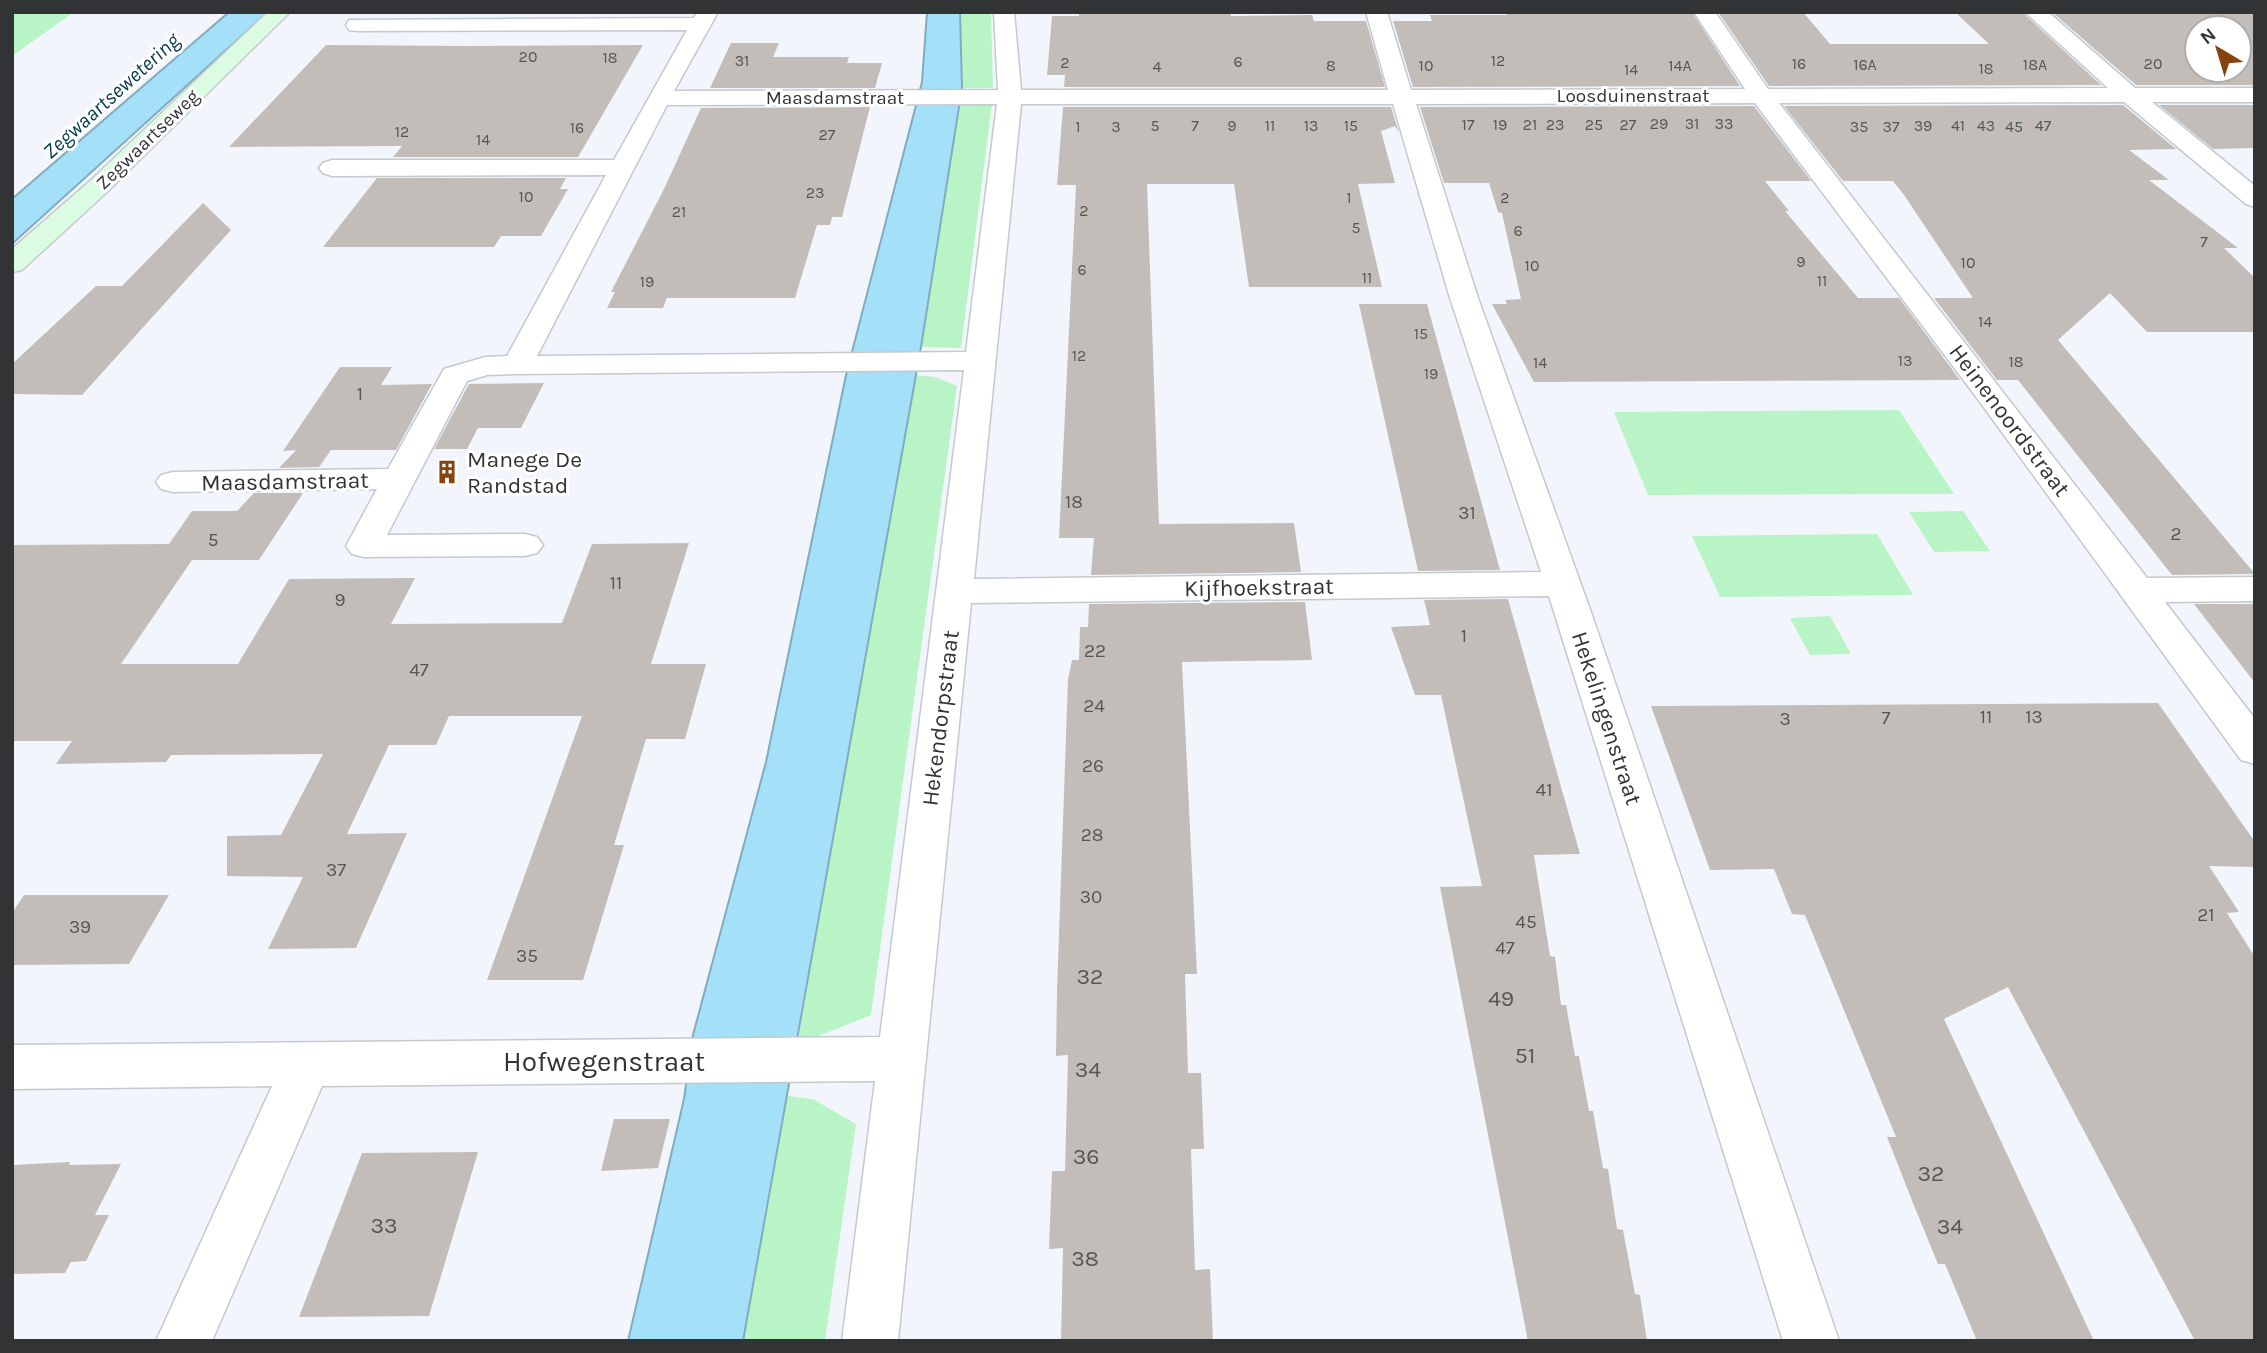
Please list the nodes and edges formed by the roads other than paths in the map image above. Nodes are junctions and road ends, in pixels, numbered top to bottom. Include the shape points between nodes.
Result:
1 (280, 12) edge
2 (1004, 12) edge
3 (1376, 12) edge
4 (1704, 12) edge
5 (2035, 12) edge
6 (705, 18) edge
7 (357, 25) dead end
8 (1761, 95) junction
9 (2129, 95) junction
10 (2255, 95) edge
11 (1010, 96) junction
12 (1400, 96) junction
13 (659, 98) junction
14 (622, 167) junction
15 (332, 168) dead end
16 (2255, 199) edge
17 (12, 264) edge
18 (981, 361) junction
19 (517, 365) junction
20 (398, 479) junction
21 (173, 482) dead end
22 (525, 545) dead end
23 (1562, 584) junction
24 (2255, 589) edge
25 (2137, 590) junction
26 (955, 591) junction
27 (2255, 750) edge
28 (902, 1059) junction
29 (307, 1064) junction
30 (12, 1067) edge
31 (184, 1341) edge
32 (870, 1341) edge
33 (1811, 1341) edge

1 - 17 main road, Zegwaartseweg
2 - 11 street, Hekendorpstraat
3 - 12 street, Hekelingenstraat
4 - 8 street, Heinenoordstraat
5 - 9 street
6 - 7 street
6 - 13 street
8 - 9 street, Loosduinenstraat
8 - 12 street, Loosduinenstraat
8 - 25 street, Heinenoordstraat
9 - 10 street, Loosduinenstraat
9 - 16 street
11 - 12 street, Loosduinenstraat
11 - 13 street, Maasdamstraat
11 - 18 street, Hekendorpstraat
12 - 23 street, Hekelingenstraat
13 - 14 street
14 - 15 street
14 - 19 street
18 - 19 street, Maasdamstraat
18 - 26 street, Hekendorpstraat
19 - 20 street, Maasdamstraat via 485,366 455,375
20 - 21 street, Maasdamstraat
20 - 22 street, Maasdamstraat via 364,546
23 - 26 street, Kijfhoekstraat
23 - 33 street, Hekelingenstraat
24 - 25 street
25 - 27 street, Heinenoordstraat
26 - 28 street, Hekendorpstraat
28 - 29 street, Hofwegenstraat
28 - 32 street, Hekendorpstraat
29 - 30 street, Hofwegenstraat
29 - 31 street

